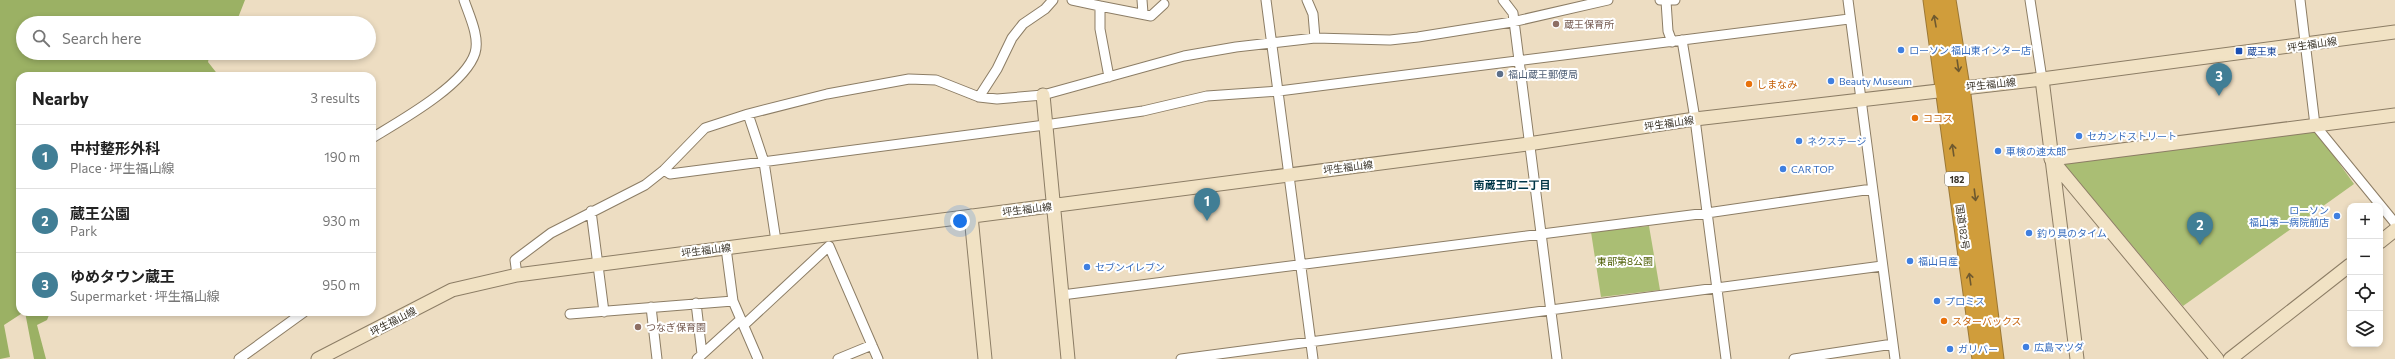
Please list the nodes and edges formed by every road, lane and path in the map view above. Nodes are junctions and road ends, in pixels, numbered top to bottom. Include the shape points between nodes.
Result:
1 (464, 0) edge
2 (1053, 0) edge
3 (1072, 0) edge
4 (1142, 0) edge
5 (1266, 0) edge
6 (1307, 0) edge
7 (1503, 0) edge
8 (1608, 0) edge
9 (1667, 0) edge
10 (1848, 0) edge
11 (1932, 0) edge
12 (1947, 0) edge
13 (2030, 0) edge
14 (2300, 0) edge
15 (1164, 4) dead end
16 (1100, 6) junction
17 (1143, 13) junction
18 (1849, 19) junction
19 (1512, 22) junction
20 (2395, 32) edge
21 (1315, 38) junction
22 (1677, 41) junction
23 (1272, 44) junction
24 (2306, 45) junction
25 (1518, 61) junction
26 (1109, 77) junction
27 (2042, 79) junction
28 (1953, 88) junction
29 (1279, 91) junction
30 (1043, 95) junction
31 (979, 97) junction
32 (1861, 99) junction
33 (748, 114) junction
34 (2395, 115) edge
35 (1695, 119) junction
36 (2315, 125) junction
37 (1045, 126) junction
38 (376, 136) edge
39 (1528, 144) junction
40 (2051, 159) junction
41 (764, 162) junction
42 (664, 170) junction
43 (1289, 175) junction
44 (1872, 189) junction
45 (1053, 205) junction
46 (591, 211) junction
47 (1707, 213) junction
48 (971, 216) junction
49 (2395, 223) edge
50 (2395, 230) edge
51 (1540, 234) junction
52 (2383, 240) edge
53 (776, 241) junction
54 (726, 248) junction
55 (598, 265) junction
56 (1301, 265) junction
57 (1882, 266) junction
58 (2347, 267) edge
59 (517, 274) junction
60 (1716, 289) junction
61 (1062, 295) junction
62 (734, 301) junction
63 (696, 303) junction
64 (651, 307) junction
65 (604, 312) junction
66 (1550, 312) junction
67 (570, 314) dead end
68 (298, 316) edge
69 (742, 322) junction
70 (1311, 342) junction
71 (1893, 344) junction
72 (872, 345) junction
73 (700, 357) edge
74 (239, 359) edge
75 (318, 359) edge
76 (657, 359) edge
77 (758, 359) edge
78 (838, 359) edge
79 (878, 359) edge
80 (985, 359) edge
81 (1068, 359) edge
82 (1181, 359) edge
83 (1313, 359) edge
84 (1557, 359) edge
85 (1726, 359) edge
86 (1794, 359) edge
87 (1895, 359) edge
88 (1981, 359) edge
89 (1995, 359) edge
90 (2077, 359) edge
91 (2217, 359) edge
92 (2230, 359) edge

1 - 38 street via 475,38 475,53 467,67 446,88 416,111
2 - 31 street via 1045,9 1023,24 1012,38 997,69
3 - 16 street
4 - 17 street
5 - 23 street
6 - 21 street via 1313,14
7 - 19 street via 1513,13
8 - 19 street
9 - 22 street via 1668,30
10 - 18 street
28 -> 11 highway, 国道182号 / 182
12 -> 28 highway, 国道182号 / 182
13 - 27 street
14 - 24 street
15 - 17 street via 1152,16
16 - 17 street
16 - 26 street via 1100,29
18 - 22 street
18 - 32 street
19 - 21 street via 1390,40
19 - 25 street
20 - 24 main road, 坪生福山線
21 - 23 street
22 - 25 street
22 - 35 street
23 - 26 street via 1184,56
23 - 29 street
24 - 27 main road, 坪生福山線
24 - 36 street
25 - 29 street
25 - 39 street
26 - 30 street
27 - 28 main road, 坪生福山線
27 - 40 main road
28 - 32 main road, 坪生福山線
88 -> 28 highway, 国道182号 / 182
28 -> 89 highway, 国道182号 / 182
29 - 37 street via 1207,96 1143,111
29 - 43 street
30 - 31 street via 998,99
30 - 37 main road
31 - 33 street via 936,80 909,79 827,94
32 - 35 main road, 坪生福山線
32 - 44 street
33 - 41 street
33 - 42 street via 705,128
34 - 36 main road
35 - 39 main road, 坪生福山線
35 - 47 street
36 - 40 main road
36 - 49 street
37 - 41 street
37 - 45 main road
39 - 43 main road, 坪生福山線
39 - 51 street
40 - 90 main road
40 - 91 main road
41 - 42 street via 670,174
41 - 53 street
42 - 46 street via 645,185
43 - 45 main road, 坪生福山線
43 - 56 street
44 - 47 street
44 - 57 street
45 - 48 main road, 坪生福山線
45 - 61 main road
46 - 55 street
46 - 59 street via 551,233 515,260
47 - 51 street
47 - 60 street
48 - 53 main road, 坪生福山線
48 - 80 main road
50 - 52 main road
51 - 56 street
51 - 66 street
53 - 54 main road, 坪生福山線
54 - 55 main road, 坪生福山線
54 - 62 street
55 - 59 main road, 坪生福山線
55 - 65 street
56 - 61 street
56 - 70 street
57 - 60 street
57 - 71 street
58 - 92 main road
59 - 75 main road, 坪生福山線 via 452,290
60 - 66 street
60 - 85 street
61 - 81 main road
62 - 63 street
62 - 69 street
63 - 64 street
63 - 73 street
64 - 65 street
64 - 76 street
65 - 67 street
66 - 70 street
66 - 84 street
68 - 74 street
69 - 72 street via 829,246
69 - 73 street
69 - 77 street
70 - 82 street
70 - 83 street
71 - 86 street
71 - 87 street
72 - 78 street
72 - 79 street

